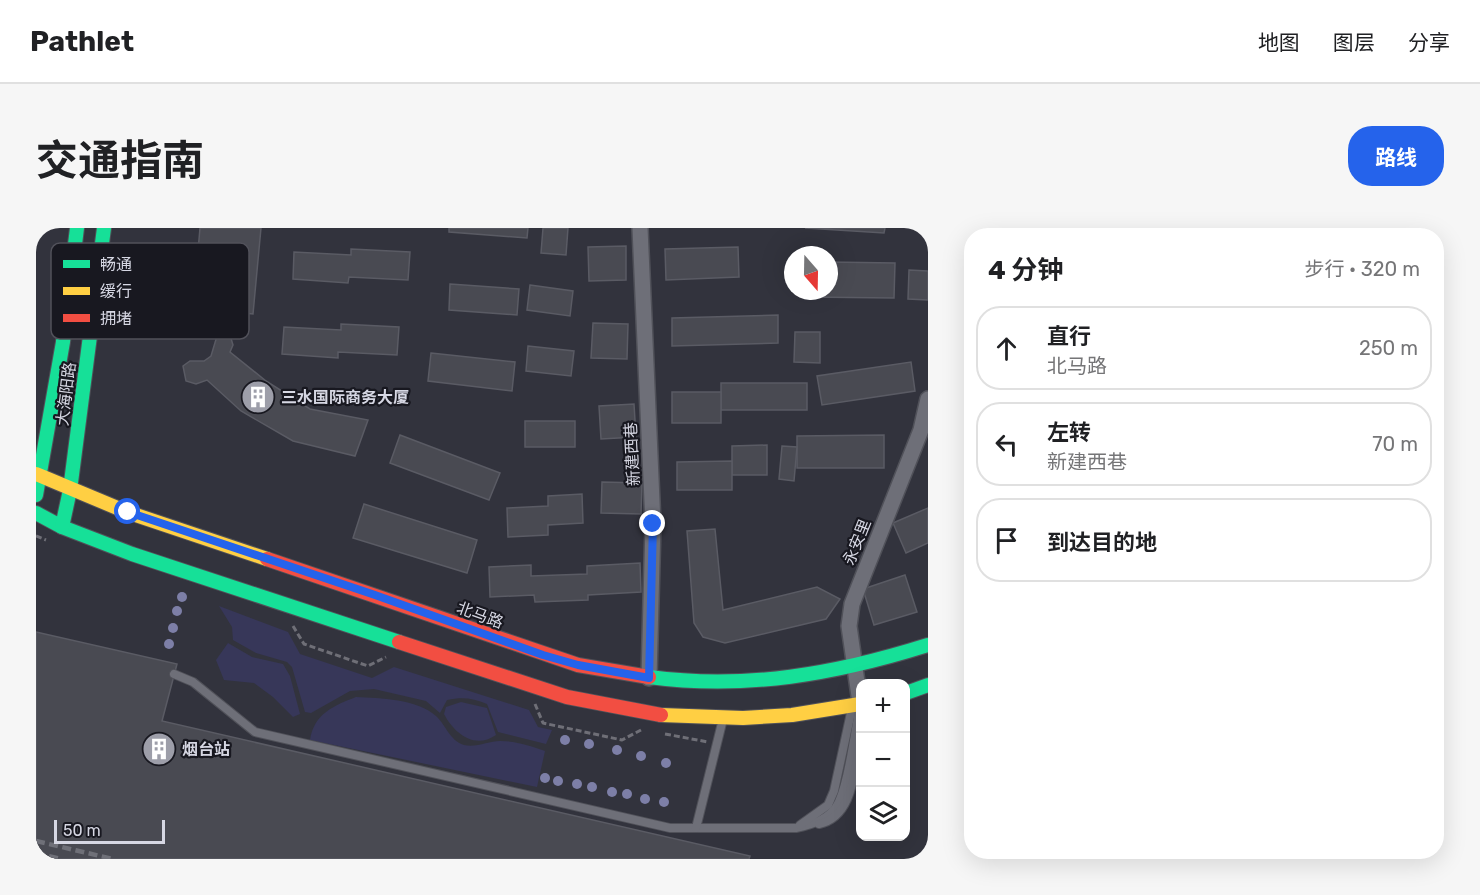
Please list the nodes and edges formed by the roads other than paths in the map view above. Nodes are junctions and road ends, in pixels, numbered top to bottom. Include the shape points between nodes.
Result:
1 (77, 228) edge
2 (104, 228) edge
3 (640, 228) edge
4 (75, 243) edge
5 (102, 243) edge
6 (63, 339) edge
7 (90, 339) edge
8 (928, 399) edge
9 (37, 474) edge
10 (70, 490) junction
11 (36, 495) edge
12 (36, 513) edge
13 (62, 527) junction
14 (928, 645) edge
15 (854, 666) junction
16 (174, 674) dead end
17 (649, 678) junction
18 (928, 685) edge
19 (856, 686) edge
20 (910, 692) edge
21 (856, 705) edge
22 (856, 712) edge
23 (856, 715) edge
24 (723, 718) junction
25 (856, 766) edge
26 (812, 825) junction
27 (696, 828) junction
28 (796, 828) junction

1 - 4 main road, 大海阳路
2 - 5 main road, 大海阳路
3 - 17 street, 新建西巷 via 653,524
6 - 9 main road, 大海阳路
7 - 10 main road, 大海阳路
8 - 15 street, 永安里 via 921,430 852,604 849,626
9 - 10 main road, 北马路
9 - 11 main road, 大海阳路
10 - 13 main road, 大海阳路
10 - 17 main road, 北马路 via 543,655
12 - 13 main road
13 - 24 main road via 132,554 567,697 648,714
14 - 15 main road, 北马路
15 - 17 main road, 北马路 via 782,679 719,683
15 - 19 street, 永安里
16 - 27 lane via 193,682 255,732 670,828
18 - 20 main road
21 - 24 main road via 792,715
22 - 28 lane via 828,805
23 - 26 lane via 837,806
24 - 27 lane
25 - 26 lane via 842,810 830,822
26 - 28 lane
27 - 28 lane

